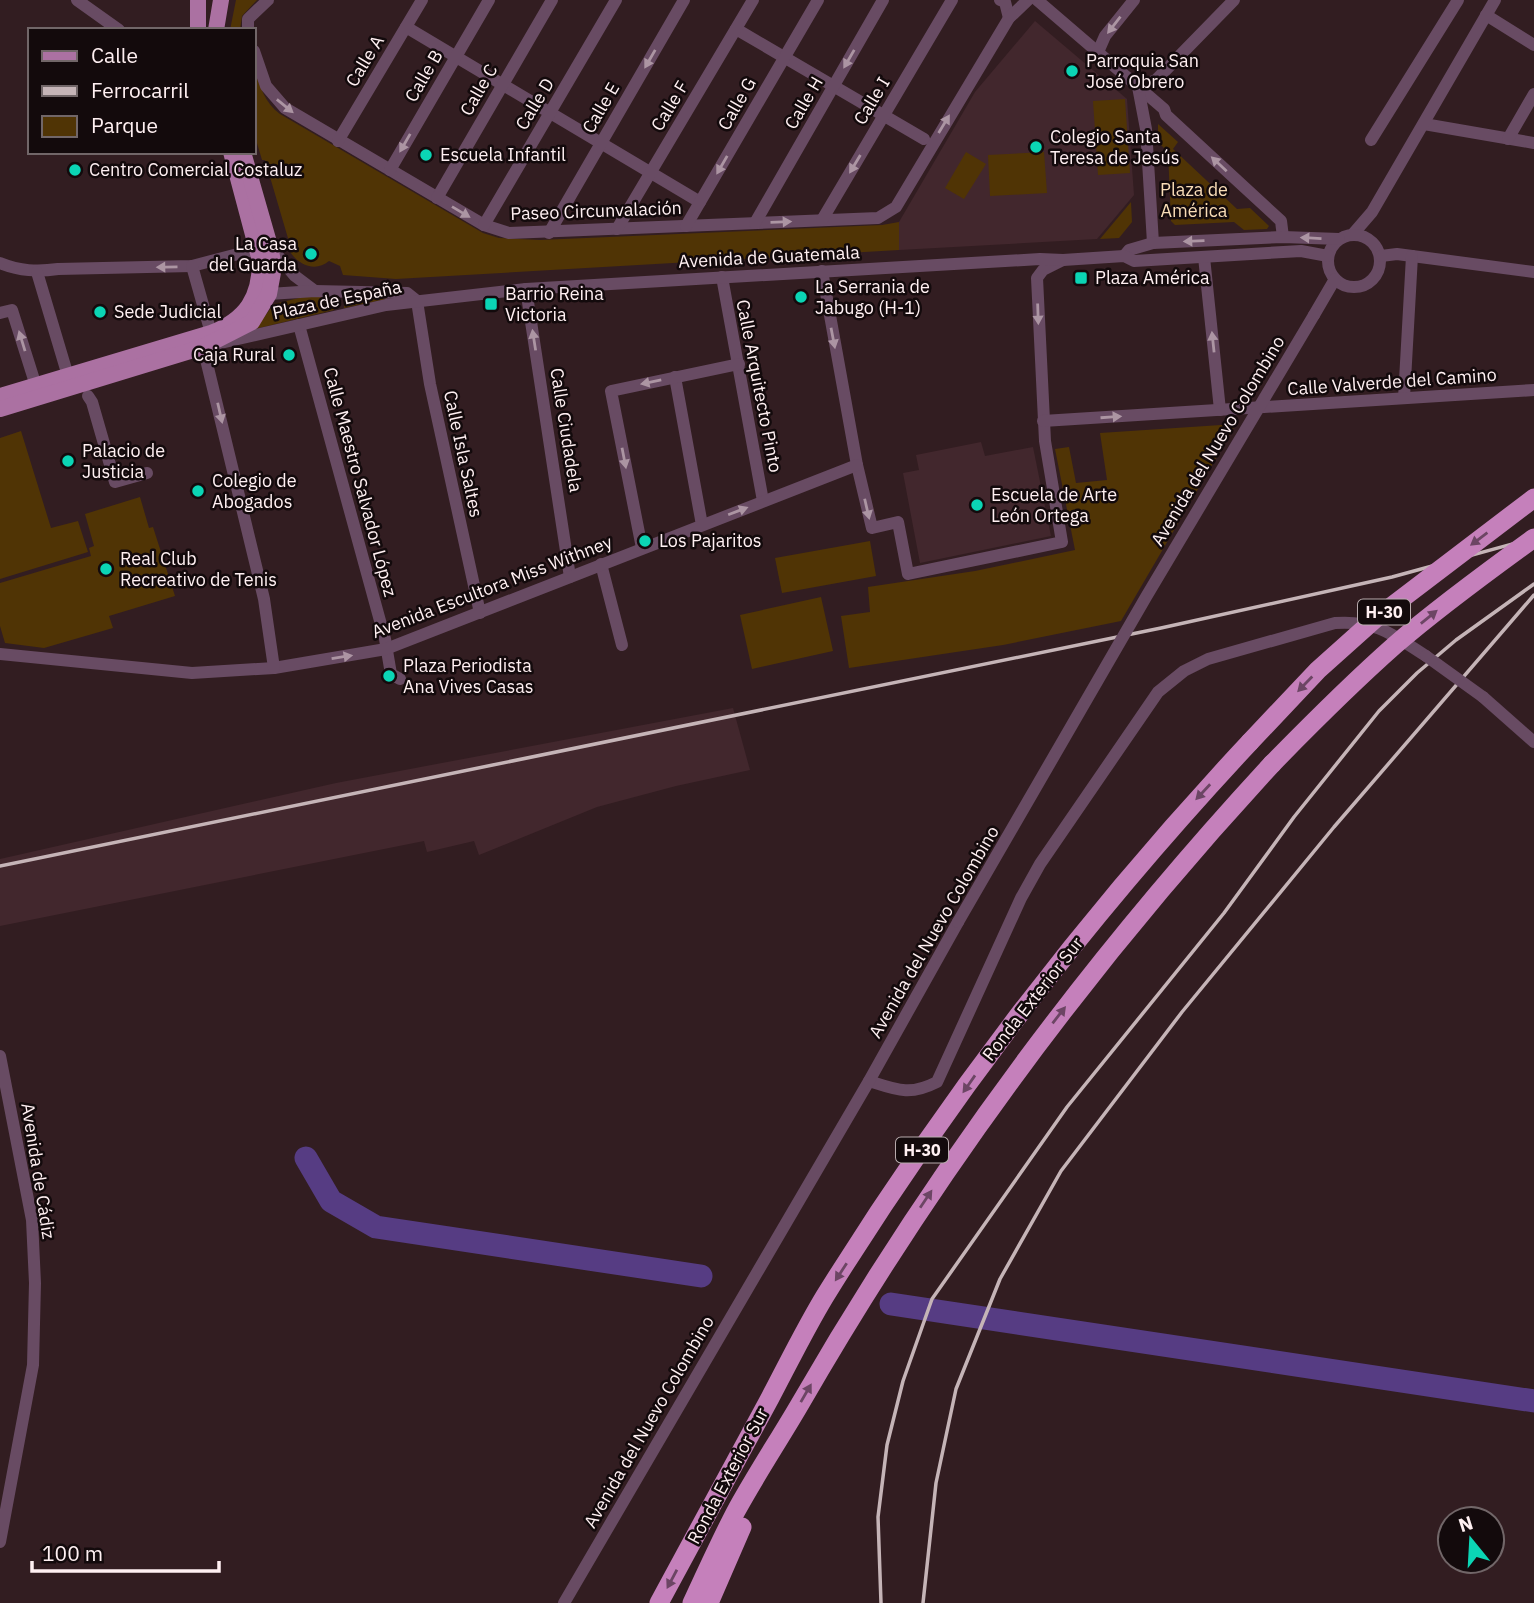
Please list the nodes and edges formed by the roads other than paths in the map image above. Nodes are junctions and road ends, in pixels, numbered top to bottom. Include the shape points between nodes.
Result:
1 (77, 0) edge
2 (198, 0) edge
3 (268, 0) edge
4 (422, 0) edge
5 (489, 0) edge
6 (552, 0) edge
7 (617, 0) edge
8 (684, 0) edge
9 (752, 0) edge
10 (818, 0) edge
11 (883, 0) edge
12 (952, 0) edge
13 (1028, 0) edge
14 (1037, 0) edge
15 (1134, 0) edge
16 (1234, 0) edge
17 (1458, 0) edge
18 (1495, 0) edge
19 (1005, 1) edge
20 (219, 6) edge
21 (1486, 15) junction
22 (1009, 18) junction
23 (406, 27) junction
24 (116, 28) edge
25 (196, 28) edge
26 (197, 28) edge
27 (216, 28) edge
28 (248, 28) edge
29 (736, 29) junction
30 (1534, 45) edge
31 (1098, 52) junction
32 (256, 57) edge
33 (456, 57) junction
34 (784, 57) junction
35 (503, 85) junction
36 (834, 86) junction
37 (1138, 87) junction
38 (1534, 94) edge
39 (550, 113) junction
40 (1166, 115) junction
41 (884, 116) junction
42 (1424, 124) junction
43 (1146, 129) junction
44 (1508, 138) junction
45 (924, 139) dead end
46 (1371, 140) dead end
47 (338, 141) junction
48 (601, 143) junction
49 (1534, 143) edge
50 (232, 154) edge
51 (243, 154) edge
52 (390, 170) junction
53 (650, 173) junction
54 (437, 198) junction
55 (700, 202) junction
56 (1371, 212) junction
57 (822, 220) junction
58 (755, 223) junction
59 (484, 225) junction
60 (686, 226) junction
61 (617, 229) junction
62 (549, 233) junction
63 (1353, 234) junction
64 (1283, 237) junction
65 (1339, 239) junction
66 (1370, 239) junction
67 (1153, 243) junction
68 (264, 247) junction
69 (1248, 254) junction
70 (1124, 256) junction
71 (1328, 256) junction
72 (1381, 256) junction
73 (1412, 256) junction
74 (1204, 257) junction
75 (1185, 258) junction
76 (1063, 260) junction
77 (0, 263) edge
78 (192, 267) junction
79 (822, 271) junction
80 (37, 272) junction
81 (1534, 272) edge
82 (722, 277) junction
83 (1335, 279) junction
84 (526, 289) junction
85 (315, 290) junction
86 (263, 291) junction
87 (417, 301) junction
88 (0, 313) edge
89 (299, 325) junction
90 (207, 340) junction
91 (739, 363) junction
92 (68, 376) junction
93 (675, 377) junction
94 (36, 386) junction
95 (1534, 390) edge
96 (0, 396) edge
97 (88, 396) dead end
98 (1404, 398) junction
99 (0, 409) edge
100 (1220, 410) junction
101 (1043, 421) junction
102 (857, 464) junction
103 (147, 472) dead end
104 (1534, 498) edge
105 (763, 501) junction
106 (702, 525) junction
107 (1534, 538) edge
108 (642, 548) junction
109 (601, 564) junction
110 (570, 577) junction
111 (480, 613) junction
112 (622, 645) dead end
113 (386, 649) junction
114 (0, 654) edge
115 (274, 668) junction
116 (400, 680) dead end
117 (1534, 742) edge
118 (0, 1056) edge
119 (869, 1081) junction
120 (785, 1430) junction
121 (0, 1542) edge
122 (564, 1603) edge
123 (659, 1603) edge
124 (692, 1603) edge
125 (709, 1603) edge

1 - 24 street
2 - 25 main road
3 - 28 street via 248,19
4 - 23 street, Calle A
5 - 33 street, Calle B
6 - 35 street, Calle C
7 - 39 street, Calle D
8 -> 48 street, Calle E
9 - 29 street, Calle F
10 - 34 street, Calle G
11 -> 36 street, Calle H
12 - 41 street, Calle I
13 - 22 street
14 - 31 street
15 -> 31 street
16 - 37 street via 1156,80
17 - 46 street
18 - 21 street
19 - 22 street
20 - 26 street
20 - 27 main road
21 - 30 street
21 - 42 street
57 -> 22 street, Paseo Circunvalación via 878,218 896,208
23 - 33 street
23 - 47 street, Calle A
29 - 34 street
29 - 53 street, Calle F
31 - 37 street
32 -> 47 street, Paseo Circunvalación via 274,97
33 - 35 street
33 -> 52 street, Calle B
34 - 36 street
34 -> 55 street, Calle G
35 - 39 street
35 - 54 street, Calle C
36 - 41 street
36 - 58 street, Calle H
37 - 40 street
37 - 43 street
38 - 44 street
39 - 48 street
39 - 59 street, Calle D
40 - 43 street via 1151,118
64 -> 40 street via 1281,221
41 - 45 street
41 -> 57 street, Calle I
42 - 44 street
42 - 56 street
43 - 67 street
44 - 49 street
47 - 52 street, Paseo Circunvalación
48 - 53 street
48 - 62 street, Calle E
50 - 68 main road
51 - 68 main road
52 - 54 street, Paseo Circunvalación
53 - 55 street
53 - 61 street, Calle F
54 -> 59 street, Paseo Circunvalación
55 - 60 street, Calle G
56 - 63 street
56 - 66 street
58 -> 57 street, Paseo Circunvalación
58 - 60 street, Paseo Circunvalación
59 - 62 street, Paseo Circunvalación via 509,233
60 - 61 street, Paseo Circunvalación
61 - 62 street, Paseo Circunvalación
63 - 65 street
63 - 66 street
65 -> 64 street, Avenida de Guatemala
64 -> 67 street, Avenida de Guatemala
64 - 69 street, Avenida de Guatemala
65 - 71 street
66 - 72 street
67 - 70 street, Avenida de Guatemala
67 - 75 street, Avenida de Guatemala
68 - 78 street
68 - 85 street, Plaza de España
68 - 86 main road
69 - 71 street, Avenida de Guatemala via 1301,251
69 - 74 street, Avenida de Guatemala
70 - 75 street, Avenida de Guatemala via 1134,261
70 - 76 street, Avenida de Guatemala
71 - 83 street
72 - 73 street
72 - 83 street via 1378,272 1366,284 1349,286
73 - 81 street
73 - 98 street
74 - 75 street, Avenida de Guatemala
100 -> 74 street
76 - 79 street, Avenida de Guatemala
76 -> 101 street via 1037,278
77 - 80 street
78 -> 80 street
78 - 90 street
79 - 82 street, Avenida de Guatemala
79 -> 102 street
80 - 92 street
82 - 84 street, Avenida de Guatemala
82 - 91 street, Calle Arquitecto Pinto
83 - 119 street, Avenida del Nuevo Colombino, bridge via 1146,597
84 - 87 street, Avenida de Guatemala
110 -> 84 street, Calle Ciudadela
85 - 86 street, Plaza de España
85 - 87 street, Plaza de España via 407,293
86 - 90 main road via 249,308
87 - 89 street, Plaza de España
87 - 111 street, Calle Isla Saltes via 430,384
94 -> 88 street via 12,310
89 - 90 street, Plaza de España
89 - 113 street, Calle Maestro Salvador López
90 - 92 main road
90 - 99 main road
90 -> 115 street via 264,599
91 - 93 street
91 - 105 street, Calle Arquitecto Pinto
92 - 94 main road
93 - 106 street
93 -> 108 street via 611,391
94 - 96 main road
95 - 98 street, Calle Valverde del Camino
97 - 103 street via 115,481
98 - 100 street, Calle Valverde del Camino
101 -> 100 street, Calle Valverde del Camino
102 -> 101 street via 872,528 898,522 908,574 1062,542
102 - 105 street, Avenida Escultora Miss Withney
104 -> 123 highway, Ronda Exterior Sur / H-30, bridge via 1376,619 1318,670 1176,821 1096,917 988,1057 824,1298
106 -> 105 street, Avenida Escultora Miss Withney
106 - 108 street, Avenida Escultora Miss Withney
120 -> 107 highway, Ronda Exterior Sur / H-30, bridge via 850,1316 1018,1068 1174,873 1332,702 1396,644
108 - 109 street, Avenida Escultora Miss Withney
109 - 110 street, Avenida Escultora Miss Withney
109 - 112 street
110 - 111 street, Avenida Escultora Miss Withney
111 - 113 street, Avenida Escultora Miss Withney
115 -> 113 street, Avenida Escultora Miss Withney
113 - 116 street via 391,674
114 - 115 street, Avenida Escultora Miss Withney via 192,673
117 - 119 street, bridge via 1426,656 1381,628 1356,621 1208,659 1184,671 1158,692 1040,864 937,1082 919,1091
118 - 121 street, Avenida de Cádiz via 32,1220 35,1283 33,1364
119 - 122 street, Avenida del Nuevo Colombino
120 - 124 highway, Ronda Exterior Sur / H-30 via 736,1512
120 - 125 highway

